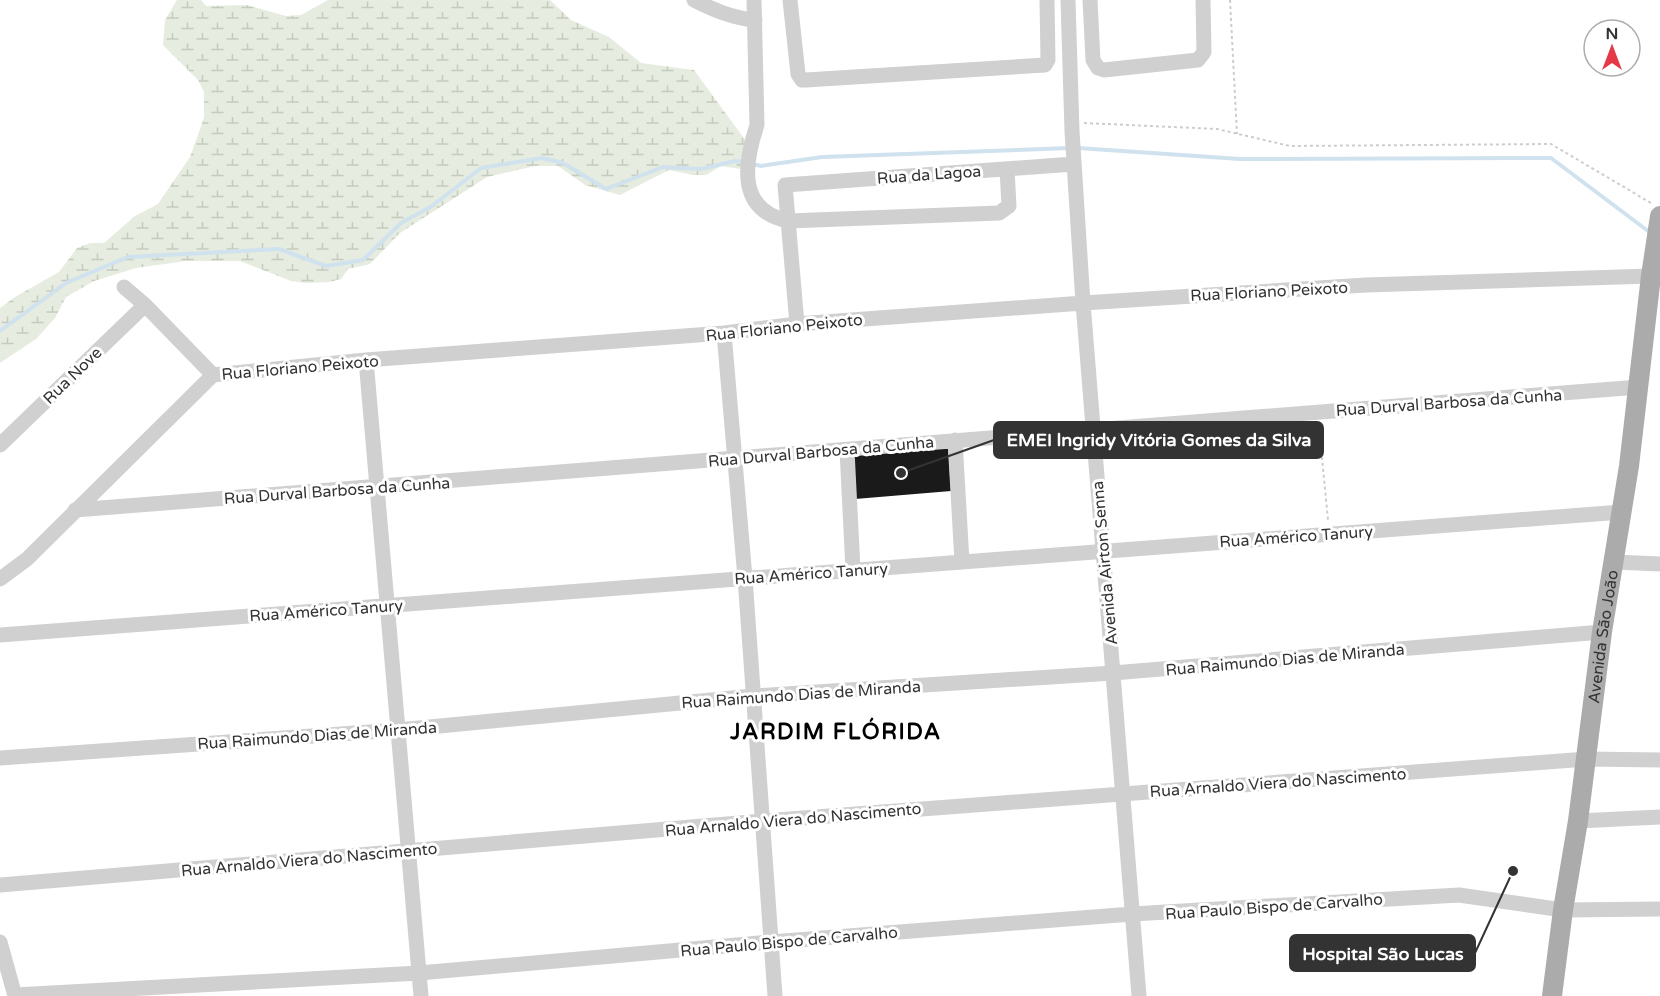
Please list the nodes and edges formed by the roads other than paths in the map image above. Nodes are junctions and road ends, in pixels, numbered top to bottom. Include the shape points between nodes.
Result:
1 (694, 0) edge
2 (754, 0) edge
3 (790, 0) edge
4 (1047, 0) edge
5 (1068, 0) edge
6 (1090, 0) edge
7 (1203, 0) edge
8 (755, 20) junction
9 (1074, 161) junction
10 (1007, 169) junction
11 (1655, 209) edge
12 (788, 221) junction
13 (1655, 266) edge
14 (124, 287) dead end
15 (1083, 303) junction
16 (145, 305) junction
17 (797, 324) junction
18 (724, 333) junction
19 (366, 360) junction
20 (213, 375) junction
21 (1639, 387) junction
22 (1093, 430) junction
23 (955, 440) junction
24 (0, 444) edge
25 (847, 450) junction
26 (736, 458) junction
27 (377, 487) junction
28 (75, 510) junction
29 (1622, 512) junction
30 (1104, 551) junction
31 (962, 562) junction
32 (1614, 562) junction
33 (1660, 564) edge
34 (853, 570) junction
35 (745, 578) junction
36 (0, 579) edge
37 (388, 606) junction
38 (1602, 632) junction
39 (0, 635) edge
40 (1113, 673) junction
41 (753, 696) junction
42 (398, 730) junction
43 (0, 758) edge
44 (1587, 759) junction
45 (1660, 760) edge
46 (1122, 793) junction
47 (1660, 817) edge
48 (763, 821) junction
49 (1578, 821) junction
50 (408, 850) junction
51 (0, 885) edge
52 (1660, 909) edge
53 (1563, 910) junction
54 (1132, 915) junction
55 (771, 942) junction
56 (1, 952) edge
57 (419, 973) junction
58 (15, 996) edge
59 (421, 996) edge
60 (775, 996) edge
61 (1139, 996) edge
62 (1552, 996) edge

1 - 8 street via 729,15
2 - 8 street
3 - 4 street via 798,74 806,80 1045,64
5 - 9 street, Avenida Airton Senna
6 - 7 street via 1093,60 1104,70 1198,60 1204,52
8 - 12 street via 757,125 746,178 755,201 771,217
9 - 10 street, Rua da Lagoa
9 - 15 street, Avenida Airton Senna
10 - 12 street, Rua da Lagoa via 785,185
10 - 12 street via 1009,206 999,213
11 - 13 main road, Avenida São João
12 - 17 street
13 - 15 street, Rua Floriano Peixoto
13 - 21 main road, Avenida São João
14 - 16 street
15 - 17 street, Rua Floriano Peixoto
15 - 22 street, Avenida Airton Senna
16 - 20 street
16 - 24 street, Rua Nove
17 - 18 street, Rua Floriano Peixoto
18 - 19 street, Rua Floriano Peixoto
18 - 26 street
19 - 20 street, Rua Floriano Peixoto
19 - 27 street
20 - 28 street, Rua Floriano Peixoto
21 - 22 street, Rua Durval Barbosa da Cunha
21 - 29 main road, Avenida São João
22 - 23 street, Rua Durval Barbosa da Cunha
22 - 30 street, Avenida Airton Senna
23 - 25 street, Rua Durval Barbosa da Cunha
23 - 31 street
25 - 26 street, Rua Durval Barbosa da Cunha
25 - 34 street
26 - 27 street, Rua Durval Barbosa da Cunha
26 - 35 street
27 - 28 street, Rua Durval Barbosa da Cunha
27 - 37 street
28 - 36 street, Rua Floriano Peixoto via 27,559
29 - 30 street, Rua Américo Tanury
29 - 32 main road, Avenida São João
30 - 31 street, Rua Américo Tanury
30 - 40 street, Avenida Airton Senna
31 - 34 street, Rua Américo Tanury
32 - 33 street
32 - 38 main road, Avenida São João
34 - 35 street, Rua Américo Tanury
35 - 37 street, Rua Américo Tanury
35 - 41 street
37 - 39 street, Rua Américo Tanury
37 - 42 street
38 - 40 street, Rua Raimundo Dias de Miranda
38 - 44 main road, Avenida São João
40 - 41 street, Rua Raimundo Dias de Miranda
40 - 46 street, Avenida Airton Senna
41 - 42 street, Rua Raimundo Dias de Miranda
41 - 48 street
42 - 43 street, Rua Raimundo Dias de Miranda
42 - 50 street
44 - 45 street, Rua Arnaldo Viera do Nascimento
44 - 46 street, Rua Arnaldo Viera do Nascimento
44 - 49 main road, Avenida São João
46 - 48 street, Rua Arnaldo Viera do Nascimento
46 - 54 street, Avenida Airton Senna
47 - 49 street
48 - 50 street, Rua Arnaldo Viera do Nascimento
48 - 55 street
49 - 53 main road, Avenida São João
50 - 51 street, Rua Arnaldo Viera do Nascimento
50 - 57 street
52 - 53 street, Rua Paulo Bispo de Carvalho
53 - 54 street, Rua Paulo Bispo de Carvalho via 1459,895
53 - 62 main road, Avenida São João
54 - 55 street, Rua Paulo Bispo de Carvalho
54 - 61 street, Avenida Airton Senna
55 - 57 street, Rua Paulo Bispo de Carvalho
55 - 60 street
56 - 58 street
57 - 58 street, Rua Paulo Bispo de Carvalho
57 - 59 street

